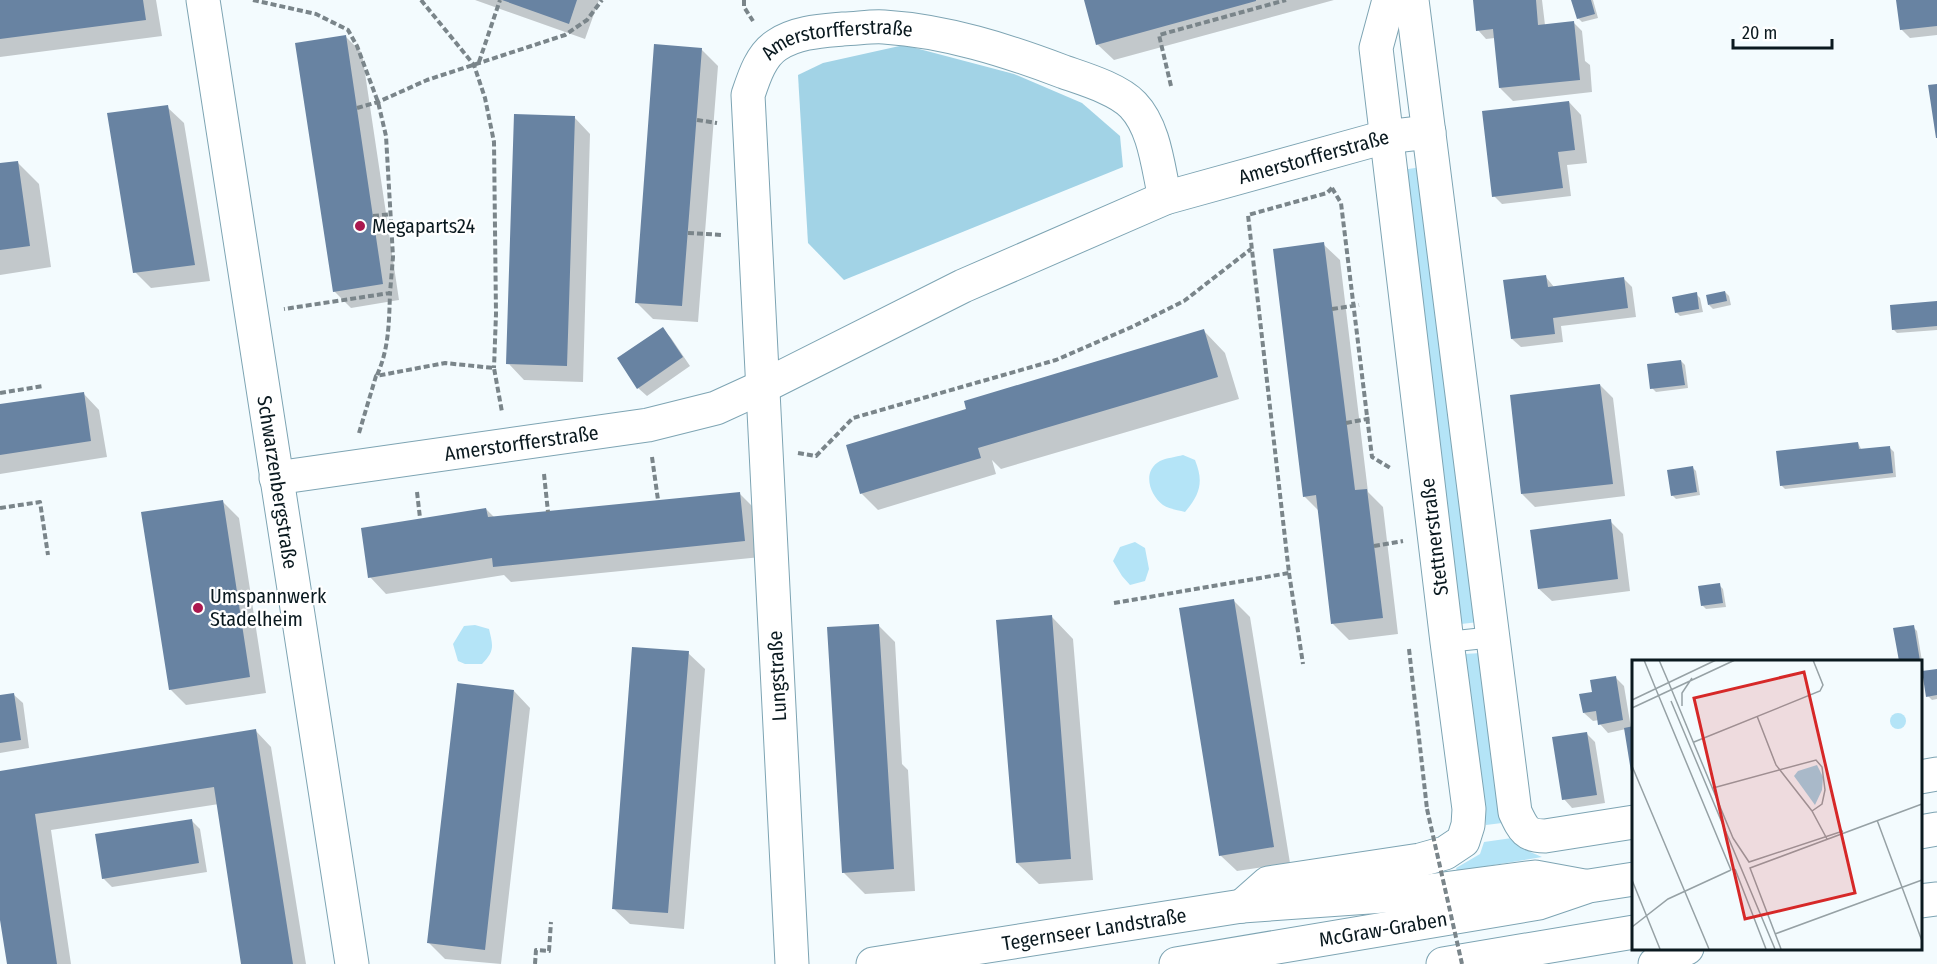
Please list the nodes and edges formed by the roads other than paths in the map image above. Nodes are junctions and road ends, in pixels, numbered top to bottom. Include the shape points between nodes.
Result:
1 (203, 0) edge
2 (1389, 0) edge
3 (1412, 0) edge
4 (1429, 132) junction
5 (1385, 137) junction
6 (1165, 198) junction
7 (762, 387) junction
8 (276, 478) junction
9 (1494, 637) junction
10 (1447, 642) junction
11 (1937, 774) edge
12 (1922, 777) edge
13 (1632, 822) edge
14 (1937, 829) edge
15 (1922, 832) edge
16 (1632, 879) edge
17 (1589, 886) junction
18 (1937, 899) edge
19 (1922, 902) edge
20 (1242, 906) junction
21 (1632, 932) edge
22 (1685, 949) edge
23 (352, 964) edge
24 (792, 964) edge
25 (873, 964) edge
26 (1176, 964) edge
27 (1443, 964) edge
28 (1655, 964) edge

1 - 8 main road, Schwarzenbergstraße
2 - 5 main road, Stettnerstraße via 1376,48
3 - 4 main road
4 - 5 main road, Amerstorfferstraße
4 - 9 main road
5 - 6 main road, Amerstorfferstraße
5 - 10 main road, Stettnerstraße
6 - 7 main road, Amerstorfferstraße via 963,286
6 - 7 main road, Amerstorfferstraße via 1147,125 1132,104 1096,84 1019,55 927,32 882,27 820,31 776,45 755,73 748,94
7 - 8 main road, Amerstorfferstraße via 716,408 648,425
7 - 24 main road, Lungstraße
8 - 23 main road, Schwarzenbergstraße
9 - 10 lane
9 - 13 main road via 1515,812 1524,830 1545,836
10 - 20 main road, Stettnerstraße via 1469,809 1463,842 1420,860 1268,883
11 - 12 main road
14 - 15 main road
16 - 17 main road
17 - 20 main road, Tegernseer Landstraße via 1535,877 1398,895
17 - 26 main road, McGraw-Graben via 1539,903
18 - 19 main road
20 - 25 main road, Tegernseer Landstraße
21 - 27 main road
22 - 28 main road

